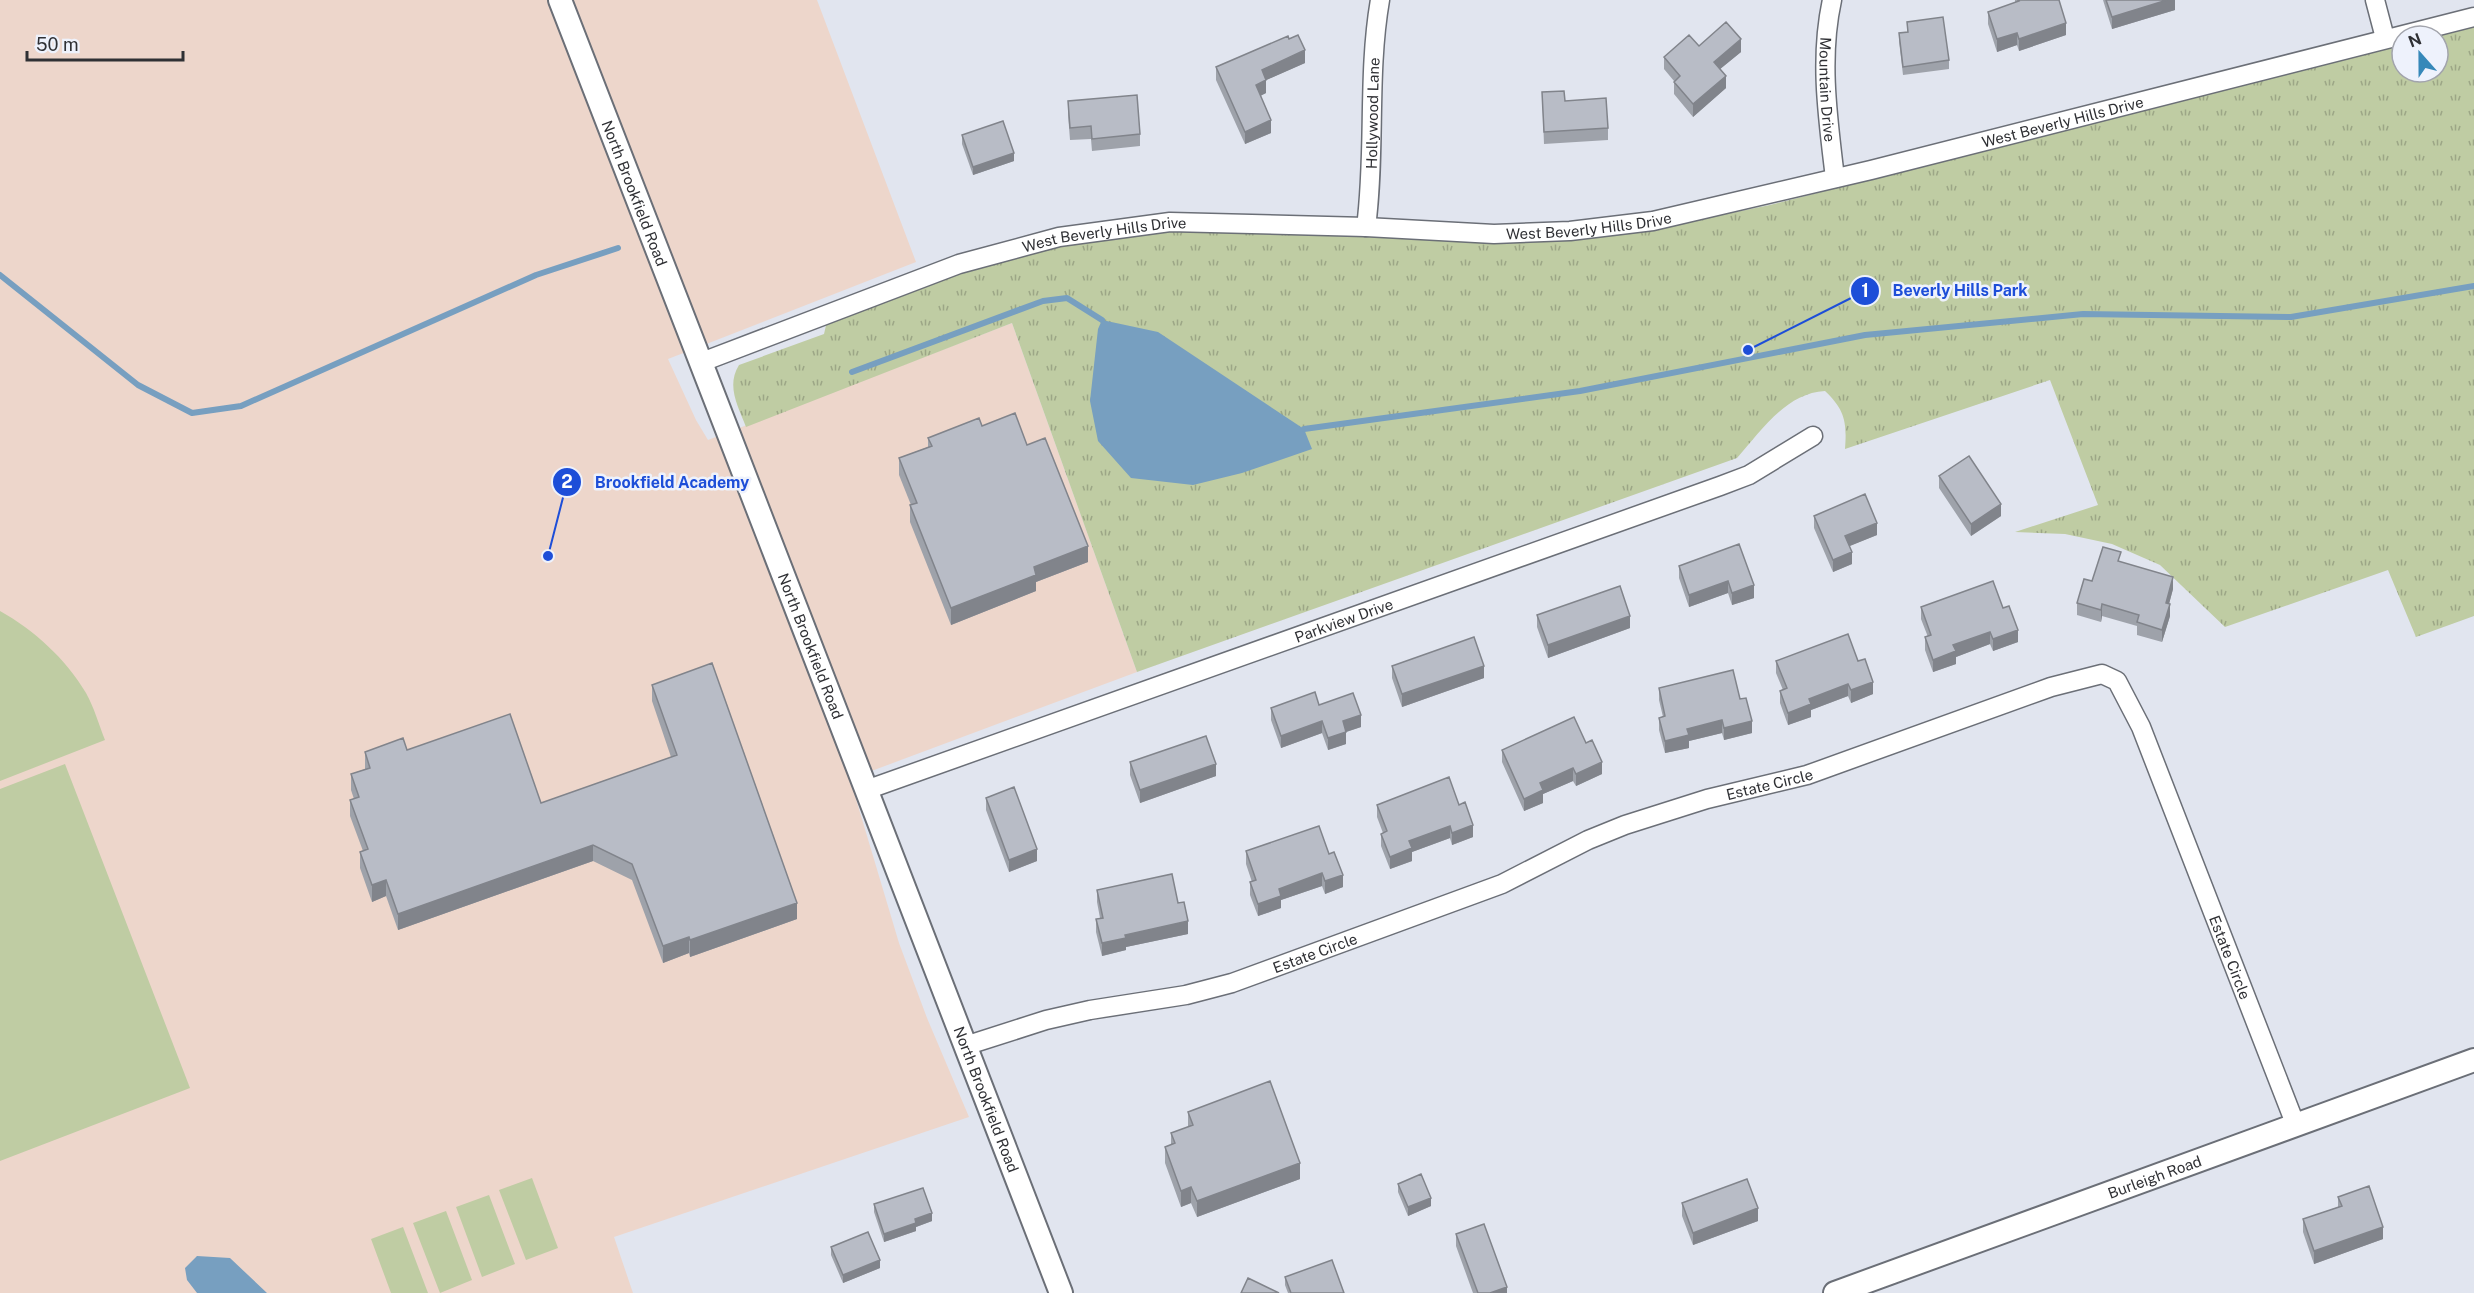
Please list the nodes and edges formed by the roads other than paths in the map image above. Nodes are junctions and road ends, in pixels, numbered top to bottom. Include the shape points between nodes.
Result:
1 (560, 0) edge
2 (1380, 0) edge
3 (1832, 0) edge
4 (2375, 0) edge
5 (2474, 16) edge
6 (2385, 38) junction
7 (1835, 178) junction
8 (1366, 227) junction
9 (702, 362) junction
10 (1813, 436) dead end
11 (866, 790) junction
12 (968, 1045) junction
13 (2474, 1060) edge
14 (2295, 1126) junction
15 (1060, 1293) edge
16 (1835, 1293) edge

1 - 9 street, North Brookfield Road
2 - 8 street, Hollywood Lane via 1372,80
3 - 7 street, Mountain Drive via 1825,75
4 - 6 street
5 - 6 street, West Beverly Hills Drive
6 - 7 street, West Beverly Hills Drive
7 - 8 street, West Beverly Hills Drive via 1700,212 1613,227 1494,234
8 - 9 street, West Beverly Hills Drive via 1170,222 1059,237 959,264
9 - 11 street, North Brookfield Road
10 - 11 street, Parkview Drive via 1749,475 1720,486
11 - 12 street, North Brookfield Road
12 - 14 street, Estate Circle via 1046,1020 1232,983 1502,884 1625,825 1707,799 1807,775 2051,687 2102,674 2117,681 2141,727
12 - 15 street, North Brookfield Road
13 - 14 street, Burleigh Road
14 - 16 street, Burleigh Road

